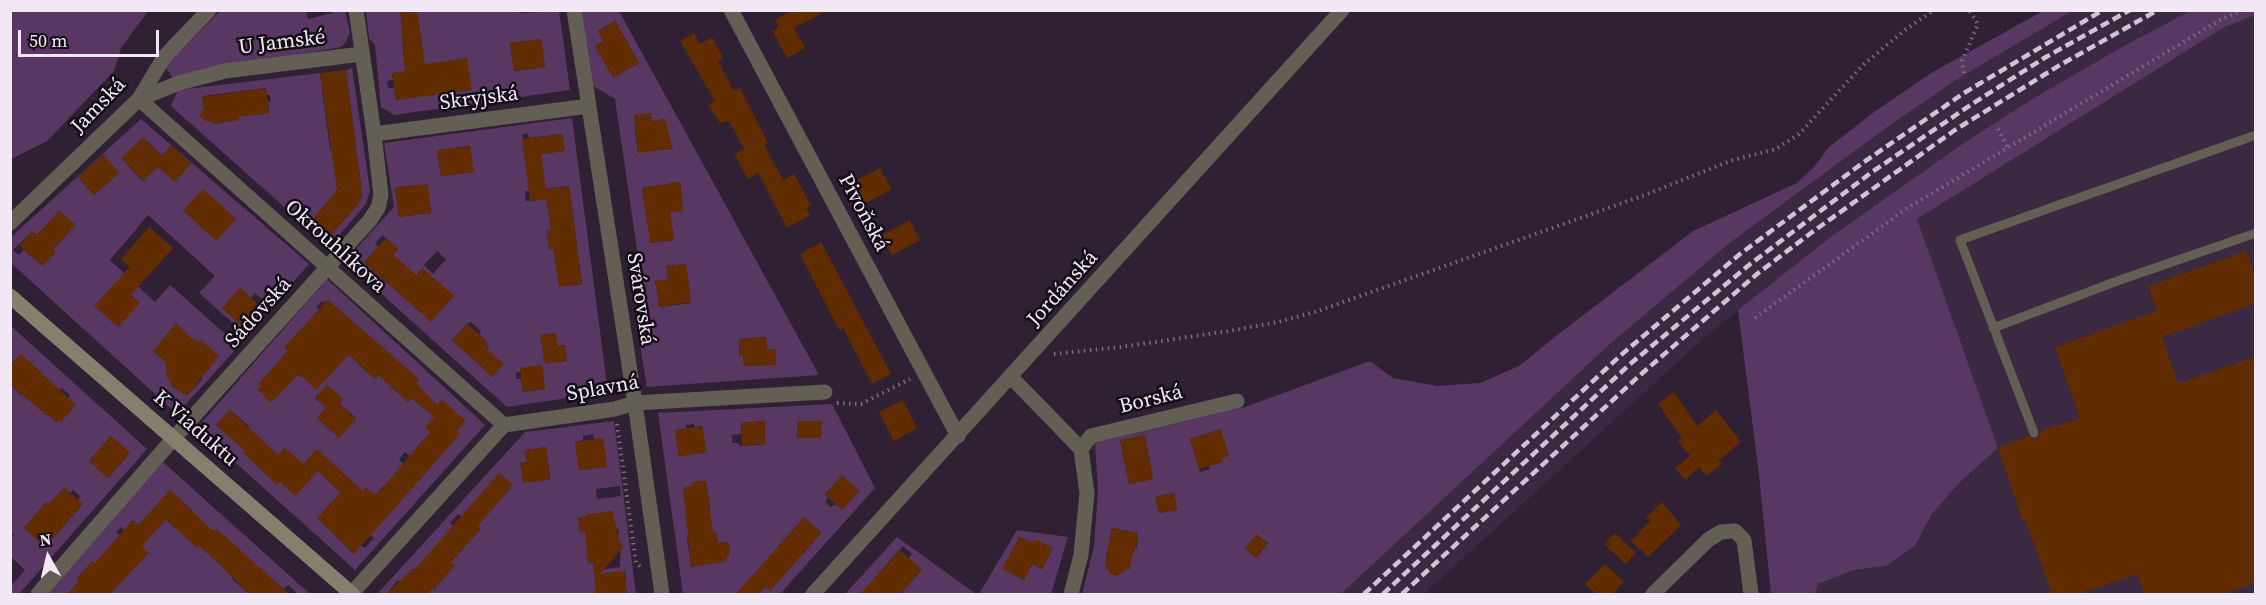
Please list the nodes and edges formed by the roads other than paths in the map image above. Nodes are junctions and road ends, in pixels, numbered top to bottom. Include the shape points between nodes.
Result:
1 (209, 10) edge
2 (356, 10) edge
3 (574, 10) edge
4 (731, 10) edge
5 (1342, 10) edge
6 (362, 54) junction
7 (139, 99) junction
8 (589, 106) junction
9 (374, 134) junction
10 (2256, 135) edge
11 (10, 223) edge
12 (2256, 233) edge
13 (327, 268) junction
14 (10, 296) edge
15 (1993, 328) junction
16 (1011, 377) junction
17 (825, 392) road end
18 (1237, 401) dead end
19 (635, 403) junction
20 (504, 425) junction
21 (2034, 433) dead end
22 (958, 436) junction
23 (174, 438) junction
24 (1082, 449) junction
25 (38, 594) edge
26 (352, 594) edge
27 (662, 594) edge
28 (813, 594) edge
29 (1071, 594) edge
30 (1653, 594) edge
31 (1751, 594) edge

1 - 7 street, Jamská via 164,57
2 - 6 street, Sádovská
3 - 8 street, Svárovská
4 - 22 street, Pivoňská
5 - 16 street, Jordánská
6 - 7 street, U Jamské via 225,71
6 - 9 street, Sádovská
7 - 11 street, Jamská
7 - 13 street, Okrouhlíkova
8 - 9 street, Skryjská
8 - 19 street, Svárovská
9 - 13 street, Sádovská via 381,195 378,208
10 - 15 lane via 1959,240
12 - 15 lane
13 - 20 street, Okrouhlíkova
13 - 23 street, Sádovská
14 - 23 street, K Viaduktu
15 - 21 lane
16 - 22 street, Jordánská
16 - 24 street
17 - 19 street, Splavná
18 - 24 street, Borská via 1091,436
19 - 20 street, Splavná via 615,410
19 - 27 street, Svárovská
20 - 26 street
22 - 28 street, Jordánská
23 - 25 street, Sádovská
23 - 26 street, K Viaduktu
24 - 29 street via 1087,494 1081,555
30 - 31 street via 1708,540 1721,532 1735,531 1744,540

